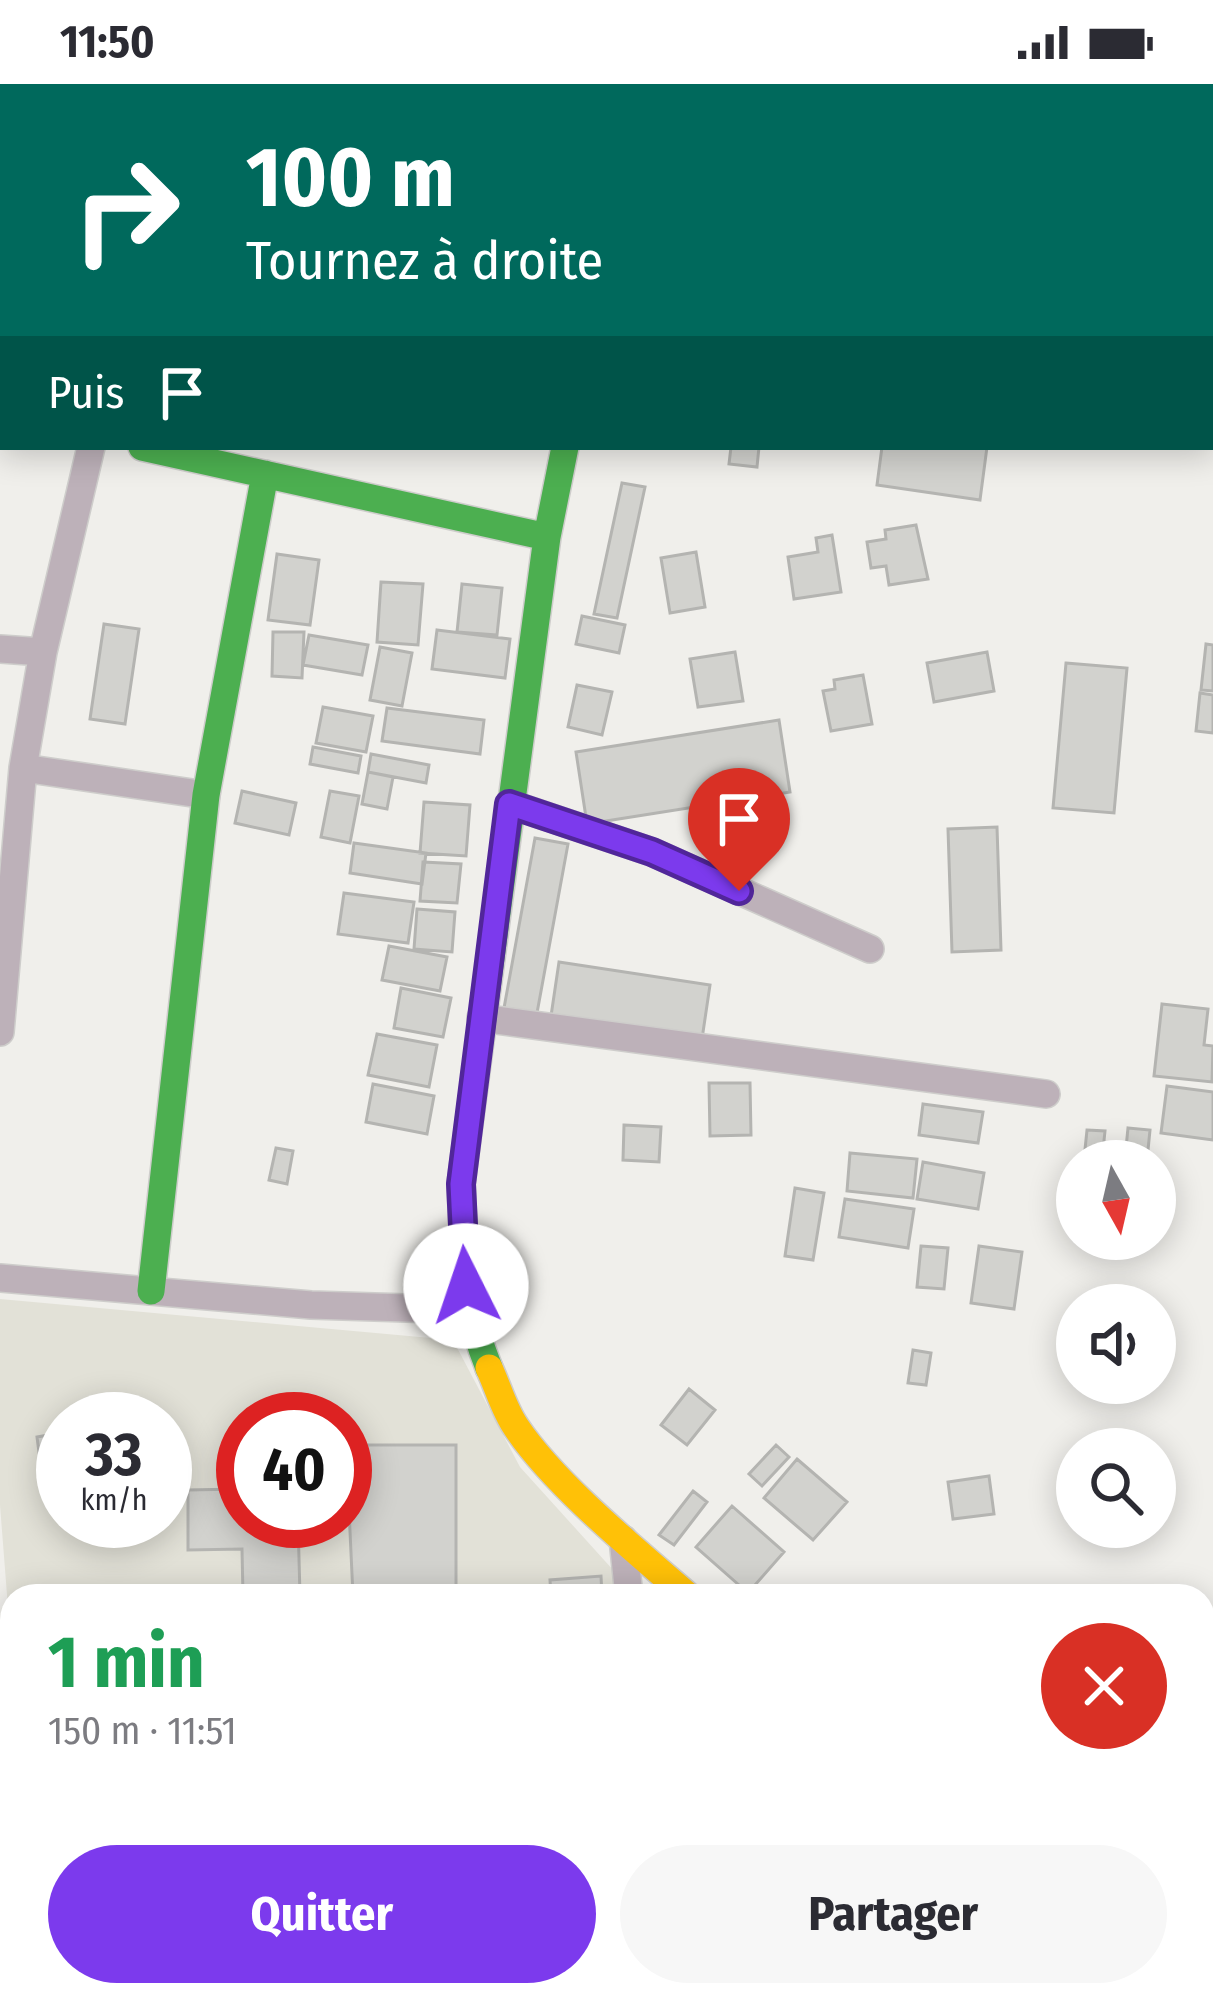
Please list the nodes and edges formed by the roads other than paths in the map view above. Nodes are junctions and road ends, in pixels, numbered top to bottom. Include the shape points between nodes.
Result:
1 (90, 450) edge
2 (156, 450) edge
3 (564, 450) edge
4 (265, 474) junction
5 (548, 537) junction
6 (0, 649) edge
7 (44, 652) junction
8 (23, 768) junction
9 (206, 795) junction
10 (509, 804) junction
11 (5, 925) edge
12 (870, 949) dead end
13 (481, 1018) junction
14 (0, 1032) edge
15 (1046, 1094) dead end
16 (0, 1278) edge
17 (151, 1291) junction
18 (470, 1310) junction
19 (623, 1539) junction
20 (628, 1584) edge
21 (674, 1584) edge

1 - 7 street
2 - 4 street
3 - 5 street
4 - 5 street
4 - 9 street
5 - 10 street
6 - 7 street
7 - 8 street
8 - 9 street
8 - 11 street
9 - 17 street
10 - 12 street via 652,852
10 - 13 street
11 - 14 street
13 - 15 street
13 - 18 street via 461,1184
16 - 17 street
17 - 18 street
18 - 19 street via 513,1424
19 - 20 street
19 - 21 street

